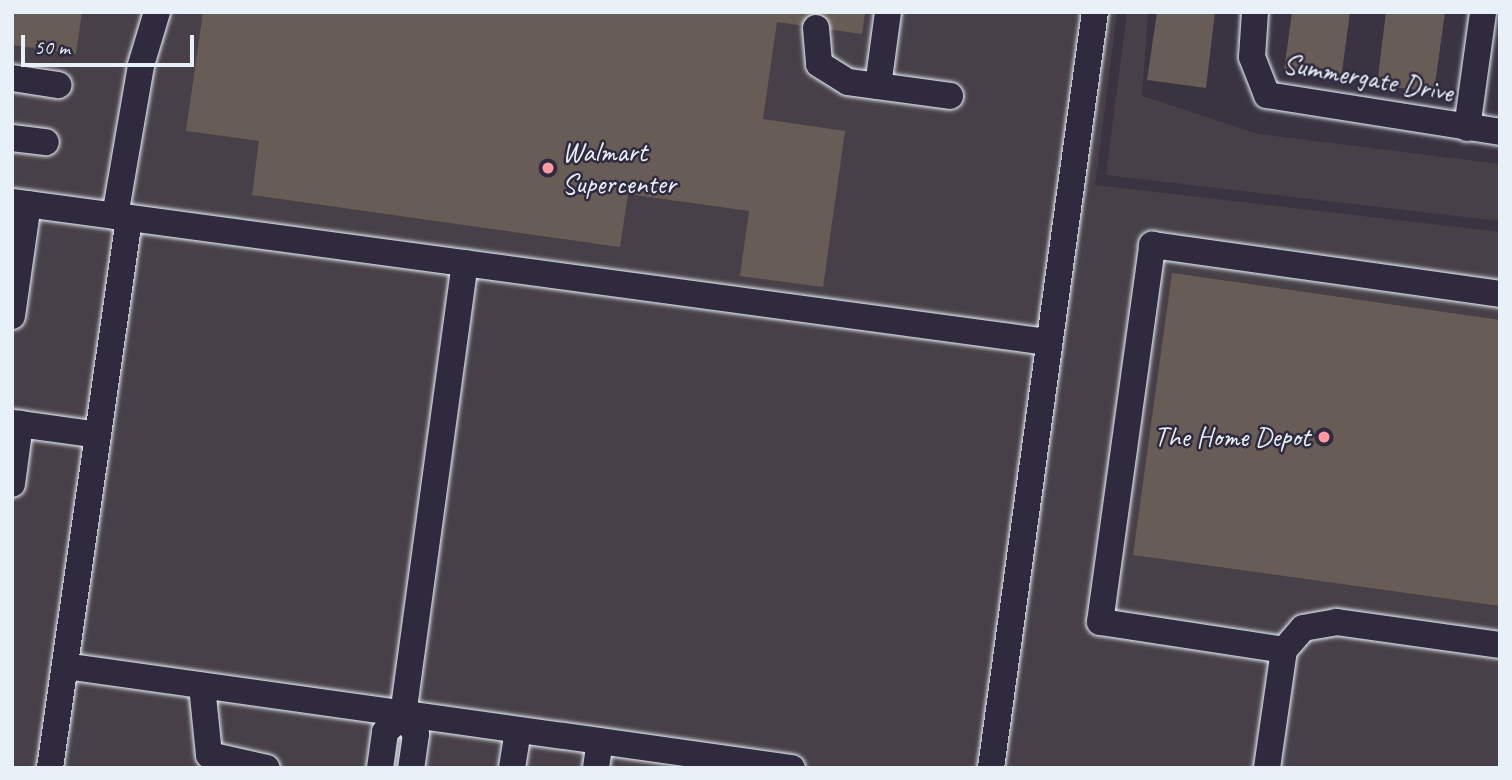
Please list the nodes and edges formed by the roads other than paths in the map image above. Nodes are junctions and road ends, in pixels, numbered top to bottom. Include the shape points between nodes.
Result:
1 (157, 12) edge
2 (888, 12) edge
3 (1095, 12) edge
4 (1255, 12) edge
5 (1483, 12) edge
6 (816, 28) dead end
7 (12, 78) edge
8 (58, 85) dead end
9 (878, 86) junction
10 (950, 96) dead end
11 (1467, 128) junction
12 (1500, 132) edge
13 (12, 138) edge
14 (46, 142) dead end
15 (20, 203) edge
16 (122, 218) junction
17 (465, 263) junction
18 (1500, 294) edge
19 (12, 316) edge
20 (1048, 342) junction
21 (16, 423) edge
22 (98, 435) junction
23 (12, 484) edge
24 (1500, 645) edge
25 (1284, 650) junction
26 (65, 666) junction
27 (202, 686) junction
28 (403, 715) junction
29 (518, 730) junction
30 (600, 741) junction
31 (202, 762) edge
32 (729, 763) edge
33 (50, 768) edge
34 (267, 768) edge
35 (380, 768) edge
36 (411, 768) edge
37 (512, 768) edge
38 (596, 768) edge
39 (792, 768) edge
40 (991, 768) edge
41 (1267, 768) edge

1 - 16 street via 141,65
2 - 9 street
3 - 20 street
4 - 11 street, Summergate Drive via 1252,57 1267,95
5 - 11 street
6 - 9 street via 819,64 848,82
7 - 8 street
9 - 10 street
11 - 12 street, Summergate Drive
13 - 14 street
15 - 16 street
15 - 19 street
16 - 17 street
16 - 22 street
17 - 20 street
17 - 28 street
18 - 25 street via 1152,245 1100,622
20 - 40 street
21 - 22 street
21 - 23 street
22 - 26 street
24 - 25 street via 1336,622 1303,628
25 - 41 street
26 - 27 street
26 - 33 street
27 - 28 street
27 - 31 street
28 - 29 street
28 - 35 street via 385,732
28 - 36 street via 416,734
29 - 30 street
29 - 37 street
30 - 32 street
30 - 38 street
31 - 34 street
32 - 39 street

